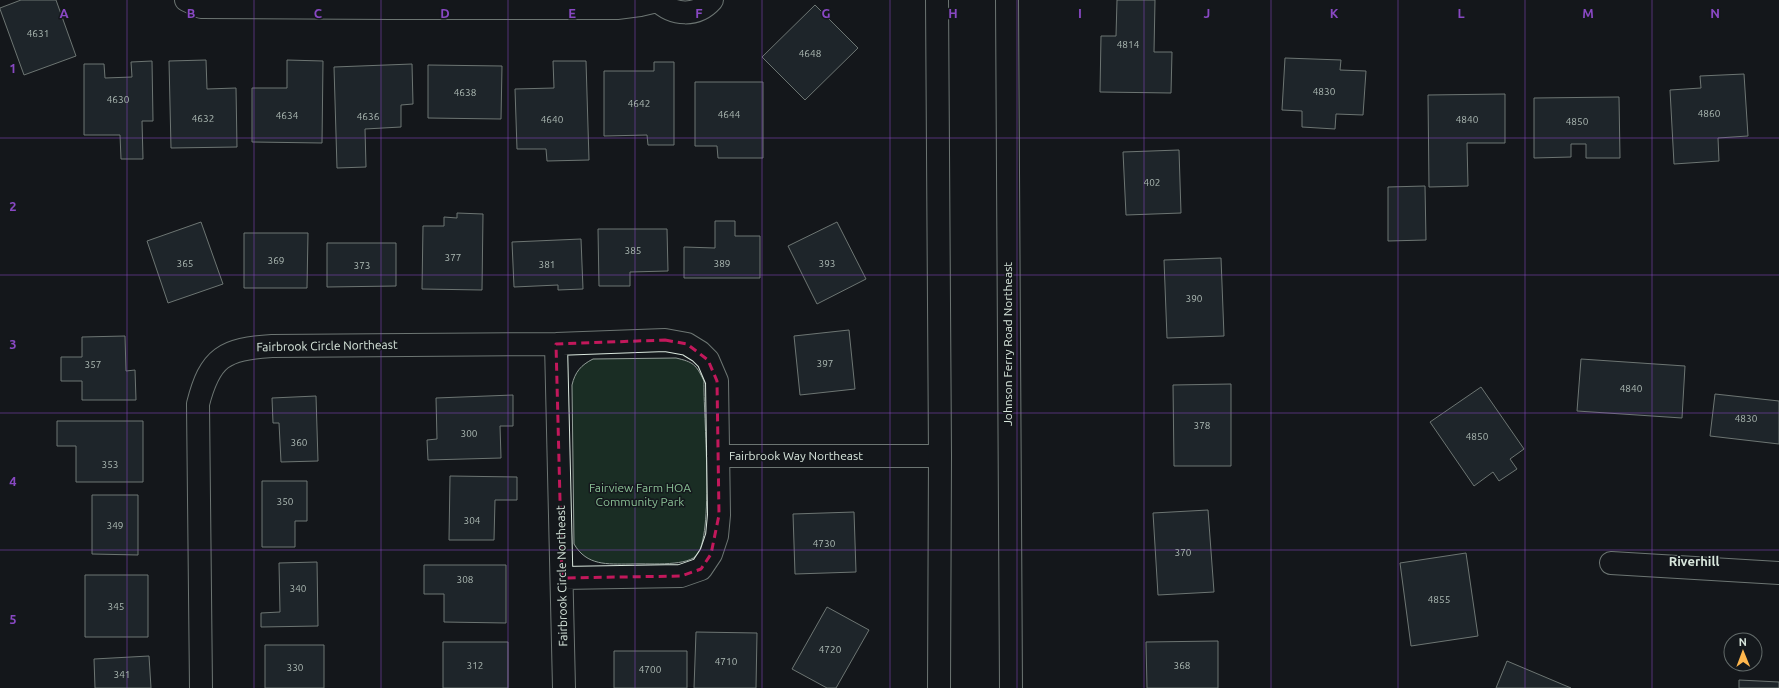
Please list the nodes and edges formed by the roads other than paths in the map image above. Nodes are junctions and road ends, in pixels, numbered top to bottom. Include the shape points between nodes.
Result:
1 (186, 0) edge
2 (657, 0) edge
3 (712, 0) edge
4 (937, 0) edge
5 (1007, 0) edge
6 (393, 4) edge
7 (556, 344) junction
8 (718, 456) junction
9 (940, 456) junction
10 (1611, 563) dead end
11 (1779, 573) edge
12 (562, 578) junction
13 (201, 688) edge
14 (564, 688) edge
15 (939, 688) edge
16 (1010, 688) edge

1 - 6 street via 201,6
2 - 3 street via 672,11 690,13 707,6
2 - 6 street via 617,8
4 - 9 street
5 - 16 street, Johnson Ferry Road Northeast
7 - 8 street, Fairbrook Circle Northeast via 665,340 687,344 700,352 708,360 717,381
7 - 12 street, Fairbrook Circle Northeast
7 - 13 street, Fairbrook Circle Northeast via 264,347 231,352 214,364 203,383 198,404
8 - 9 street, Fairbrook Way Northeast
8 - 12 street, Fairbrook Way Northeast via 717,536 712,554 701,569 681,576
9 - 15 street
10 - 11 street
12 - 14 street, Fairbrook Circle Northeast

